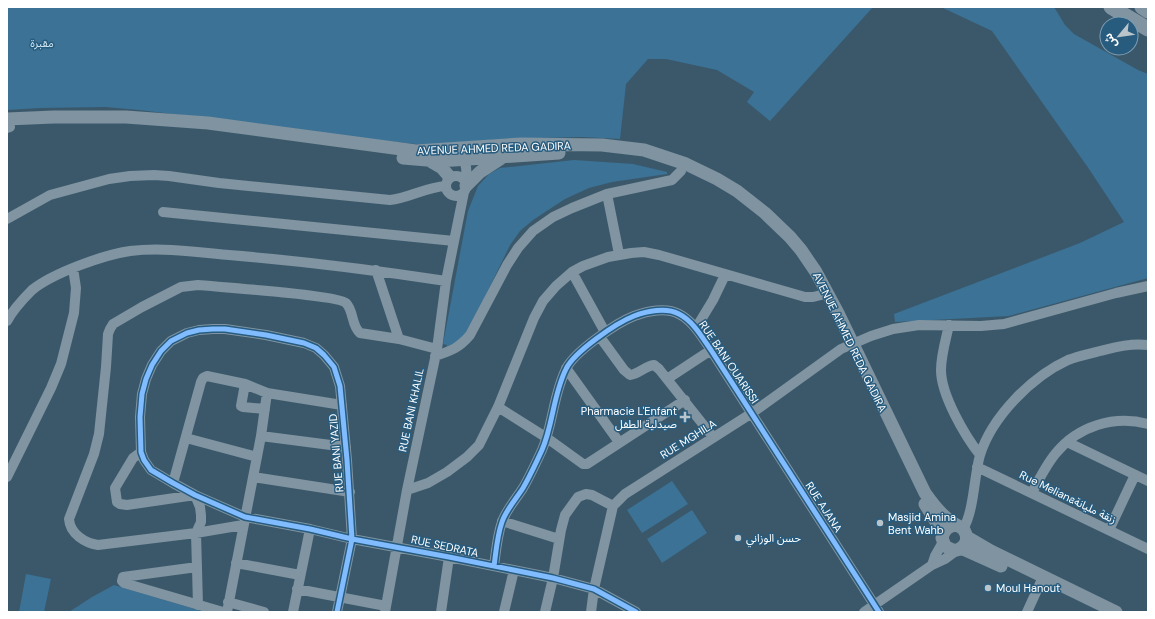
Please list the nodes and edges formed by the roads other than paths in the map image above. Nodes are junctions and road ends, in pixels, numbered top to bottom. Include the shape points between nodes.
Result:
1 (1111, 7) edge
2 (1142, 7) edge
3 (1148, 10) edge
4 (1148, 30) edge
5 (8, 125) edge
6 (458, 154) junction
7 (505, 156) junction
8 (430, 161) junction
9 (680, 171) junction
10 (448, 184) junction
11 (465, 187) junction
12 (607, 194) junction
13 (163, 212) dead end
14 (460, 213) junction
15 (7, 219) edge
16 (454, 241) junction
17 (620, 254) junction
18 (73, 268) junction
19 (376, 270) junction
20 (572, 272) junction
21 (725, 275) junction
22 (446, 281) junction
23 (1148, 286) edge
24 (821, 295) junction
25 (7, 321) edge
26 (949, 325) junction
27 (696, 328) junction
28 (603, 335) junction
29 (399, 339) junction
30 (850, 345) junction
31 (1148, 345) edge
32 (710, 350) junction
33 (436, 352) junction
34 (566, 368) junction
35 (667, 379) junction
36 (245, 384) junction
37 (267, 393) junction
38 (685, 400) junction
39 (342, 405) junction
40 (498, 407) junction
41 (265, 409) junction
42 (752, 413) junction
43 (1148, 424) edge
44 (261, 436) junction
45 (713, 437) junction
46 (186, 438) junction
47 (547, 438) junction
48 (619, 442) junction
49 (1067, 442) junction
50 (346, 446) junction
51 (141, 452) junction
52 (980, 455) junction
53 (257, 457) junction
54 (978, 467) junction
55 (1135, 475) junction
56 (253, 476) junction
57 (7, 477) edge
58 (1148, 481) edge
59 (173, 483) junction
60 (407, 490) junction
61 (350, 492) junction
62 (1032, 493) junction
63 (195, 495) junction
64 (612, 506) junction
65 (244, 521) junction
66 (502, 521) junction
67 (310, 529) junction
68 (1109, 530) junction
69 (196, 533) junction
70 (962, 535) junction
71 (352, 538) junction
72 (943, 538) junction
73 (559, 539) junction
74 (396, 546) junction
75 (1148, 549) edge
76 (449, 557) junction
77 (236, 563) junction
78 (932, 565) junction
79 (494, 566) junction
80 (197, 567) junction
81 (514, 570) junction
82 (300, 575) junction
83 (553, 578) junction
84 (1041, 581) junction
85 (297, 589) junction
86 (594, 589) junction
87 (340, 596) junction
88 (198, 605) junction
89 (228, 607) edge
90 (877, 608) edge
91 (386, 609) edge
92 (223, 612) edge
93 (264, 612) edge
94 (293, 612) edge
95 (337, 612) edge
96 (441, 612) edge
97 (504, 612) edge
98 (545, 612) edge
99 (591, 612) edge
100 (636, 612) edge
101 (864, 612) edge
102 (1027, 612) edge
103 (1096, 612) edge
104 (1116, 612) edge

1 - 4 highway
2 - 3 highway
5 - 6 main road, AVENUE AHMED REDA GADIRA via 61,117 133,118 208,124
5 - 8 main road, AVENUE AHMED REDA GADIRA via 172,128
6 - 7 main road, AVENUE AHMED REDA GADIRA
6 - 8 main road, AVENUE AHMED REDA GADIRA
6 - 10 street
6 - 11 street, RUE BANI KHALIL via 467,170
6 - 30 main road, AVENUE AHMED REDA GADIRA via 521,144 602,145 644,150 686,164 717,179 765,213 801,250 821,281
7 - 9 main road, AVENUE AHMED REDA GADIRA via 583,152 615,154 648,160
7 - 11 main road via 480,172
8 - 10 main road via 442,168
9 - 12 street via 672,180
9 - 24 main road, AVENUE AHMED REDA GADIRA via 723,192 768,226 801,261
10 - 11 street via 458,196
10 - 11 street via 451,177 458,176 464,179
10 - 14 street
10 - 15 street via 390,200 169,176 130,176 50,194
11 - 14 street, RUE BANI KHALIL
12 - 17 street
12 - 33 street via 572,208 533,231 507,265 470,335 450,352
13 - 16 street
14 - 16 street, RUE BANI KHALIL
16 - 22 street, RUE BANI KHALIL
17 - 20 street
17 - 21 street via 644,252
18 - 19 street via 112,254 166,250
18 - 25 street via 32,290
18 - 57 street via 76,288 74,313 61,364 52,388
19 - 22 street
19 - 29 street
20 - 28 street
20 - 40 street via 556,286 534,318
21 - 24 street via 805,297
21 - 27 street
22 - 33 street, RUE BANI KHALIL
23 - 26 street, RUE MGHILA via 1004,324
24 - 30 main road, AVENUE AHMED REDA GADIRA
26 - 30 street, RUE MGHILA via 919,325 893,329
26 - 52 street via 941,379 957,418
27 - 28 street, RUE BANI OUARISSI via 679,314 663,310 634,316
27 - 32 street, RUE BANI OUARISSI
28 - 34 street, RUE BANI OUARISSI via 581,351
28 - 35 street via 624,370 630,375 654,365
29 - 33 street
29 - 69 street via 360,333 344,301 314,295 198,285 181,287 114,324 108,334 99,434 69,519 70,525 75,534 98,545
30 - 42 street, RUE MGHILA
30 - 70 main road, AVENUE AHMED REDA GADIRA via 925,493
30 - 72 main road, AVENUE AHMED REDA GADIRA via 908,474
31 - 52 street via 1121,346 1088,353 1068,360 1049,371 1006,410 992,430
32 - 35 street
32 - 42 street, RUE BANI OUARISSI
33 - 60 street, RUE BANI KHALIL
34 - 47 street, RUE BANI OUARISSI via 552,410
34 - 48 street
35 - 38 street
36 - 37 street
36 - 41 street via 241,406
36 - 46 street via 207,376 203,378
37 - 39 street
37 - 41 street
38 - 45 street
38 - 48 street
39 - 50 street, RUE BANI YAZID
39 - 51 street, RUE BANI YAZID via 334,367 316,348 304,342 225,329 199,330 171,341 152,365 142,394
40 - 47 street
40 - 60 street via 478,445 467,457 428,483
41 - 44 street
42 - 45 street, RUE MGHILA
42 - 90 street, RUE AJANA
43 - 49 street via 1122,421 1100,424 1084,430
44 - 50 street
44 - 53 street
45 - 64 street, RUE MGHILA via 625,494
46 - 53 street
46 - 59 street
47 - 48 street via 583,464 587,464
47 - 66 street, RUE BANI OUARISSI via 530,477
49 - 55 street
49 - 62 street via 1052,458
50 - 61 street, RUE BANI YAZID
51 - 59 street via 151,470
51 - 63 street via 133,458 115,488 117,502 127,505
52 - 54 street
53 - 56 street
54 - 62 street, Rue Melianaزنقة مليانة
54 - 70 street
55 - 58 street
55 - 68 street
56 - 61 street
56 - 65 street
59 - 63 street
60 - 74 street, RUE BANI KHALIL
61 - 71 street, RUE BANI YAZID
62 - 68 street, Rue Melianaزنقة مليانة
63 - 65 street
63 - 69 street via 201,515
64 - 73 street via 592,495 578,497 565,515
64 - 86 street
65 - 67 street, RUE SEDRATA
65 - 69 street
65 - 77 street
66 - 73 street
66 - 79 street, RUE BANI OUARISSI
67 - 71 street, RUE SEDRATA
67 - 82 street
68 - 75 street, Rue Melianaزنقة مليانة
69 - 80 street
70 - 72 main road via 948,527
70 - 72 main road via 949,548
70 - 78 street via 946,559
70 - 84 main road, AVENUE AHMED REDA GADIRA
71 - 74 street, RUE SEDRATA
71 - 87 street, RUE BANI YAZID
72 - 78 street
73 - 83 street
74 - 76 street, RUE SEDRATA
74 - 91 street, RUE BANI KHALIL
76 - 79 street, RUE SEDRATA
76 - 96 street
77 - 82 street
77 - 89 street
78 - 90 street
79 - 81 street, RUE SEDRATA
80 - 88 street
80 - 88 street via 121,578 124,583
81 - 83 street, RUE SEDRATA
81 - 97 street
82 - 85 street
83 - 86 street, RUE SEDRATA
83 - 98 street
84 - 102 street
84 - 103 main road, AVENUE AHMED REDA GADIRA
84 - 104 main road, AVENUE AHMED REDA GADIRA
85 - 87 street
85 - 94 street
86 - 99 street
86 - 100 street, RUE SEDRATA
87 - 91 street
87 - 95 street, RUE BANI YAZID
88 - 92 street
89 - 93 street
90 - 101 street

